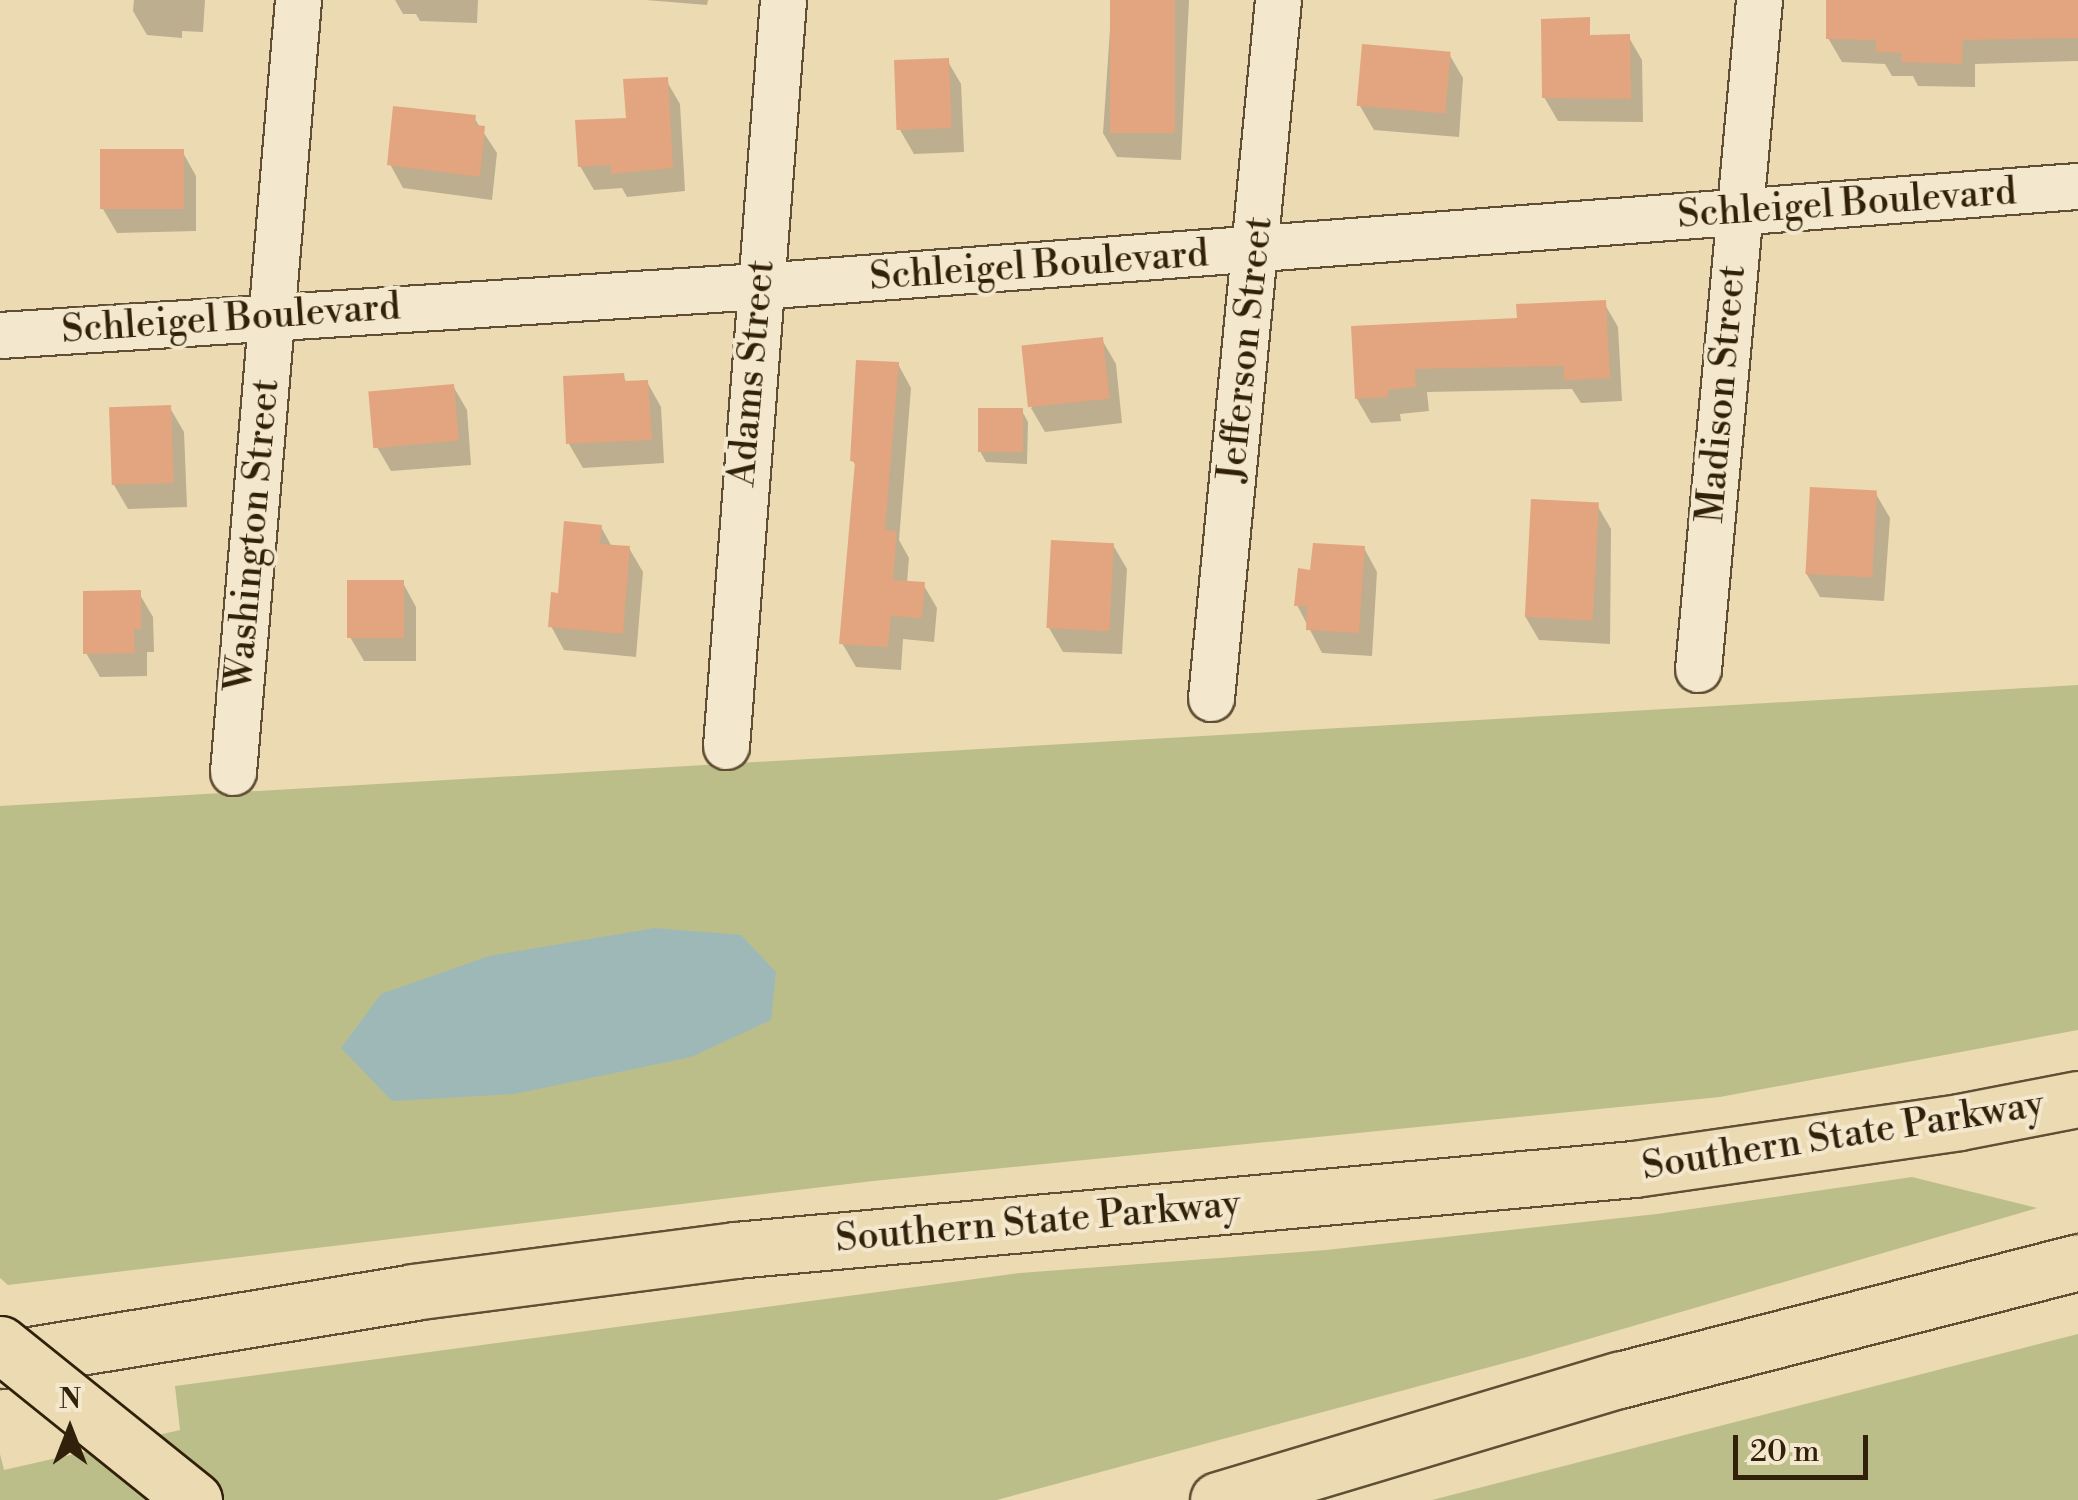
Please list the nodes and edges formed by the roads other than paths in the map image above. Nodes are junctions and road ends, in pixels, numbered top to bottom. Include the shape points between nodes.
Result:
1 (298, 0) edge
2 (783, 0) edge
3 (1278, 0) edge
4 (1759, 0) edge
5 (2078, 186) edge
6 (1738, 212) junction
7 (1256, 250) junction
8 (758, 286) junction
9 (272, 315) junction
10 (0, 335) edge
11 (1698, 669) dead end
12 (1212, 698) dead end
13 (726, 746) dead end
14 (233, 772) dead end
15 (2078, 1099) edge
16 (2078, 1262) edge
17 (0, 1344) edge
18 (0, 1360) edge
19 (194, 1500) edge
20 (1218, 1500) edge

1 - 9 street, Washington Street
2 - 8 street, Adams Street
3 - 7 street, Jefferson Street
4 - 6 street, Madison Street
5 - 6 street, Schleigel Boulevard
6 - 7 street, Schleigel Boulevard
6 - 11 street, Madison Street
7 - 8 street, Schleigel Boulevard
7 - 12 street, Jefferson Street
8 - 9 street, Schleigel Boulevard
8 - 13 street, Adams Street
9 - 10 street, Schleigel Boulevard
9 - 14 street, Washington Street
15 - 18 main road, Southern State Parkway via 1634,1169 717,1252 395,1295
16 - 20 main road via 1619,1380
17 - 19 main road, bridge

